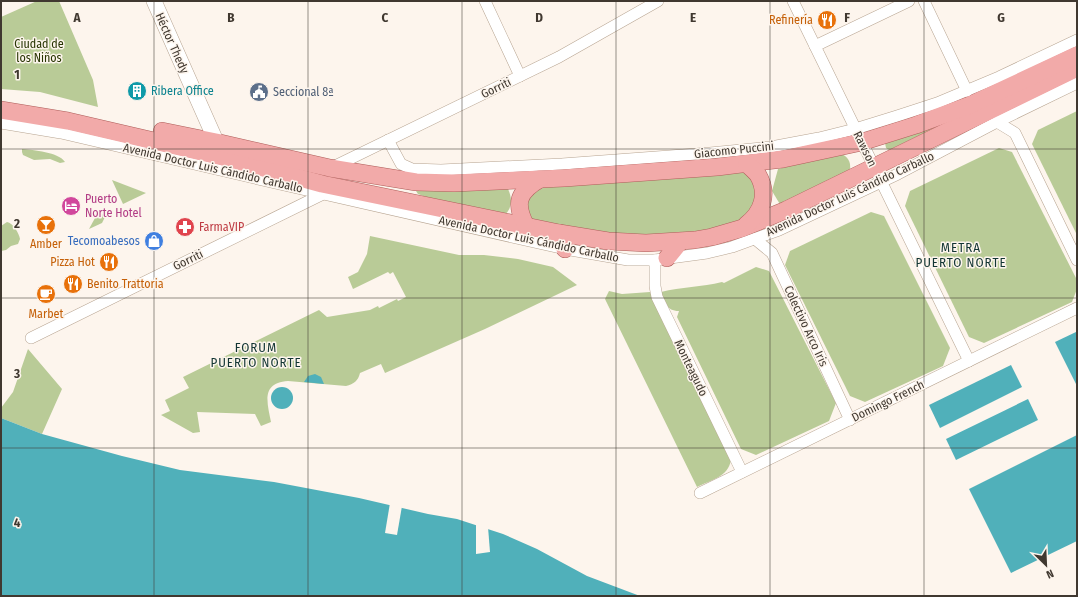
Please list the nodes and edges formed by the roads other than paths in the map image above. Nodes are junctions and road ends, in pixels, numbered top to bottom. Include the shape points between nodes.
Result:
1 (154, 1) edge
2 (484, 1) edge
3 (658, 1) edge
4 (794, 1) edge
5 (910, 1) edge
6 (924, 1) edge
7 (1077, 40) edge
8 (815, 46) junction
9 (1077, 55) edge
10 (1029, 63) junction
11 (1077, 68) edge
12 (1049, 69) junction
13 (520, 76) junction
14 (1077, 83) edge
15 (967, 91) junction
16 (1, 98) edge
17 (1, 110) edge
18 (974, 118) junction
19 (997, 122) junction
20 (1, 123) edge
21 (858, 135) junction
22 (388, 140) junction
23 (771, 147) junction
24 (223, 157) junction
25 (783, 159) junction
26 (747, 164) junction
27 (874, 167) junction
28 (330, 168) junction
29 (540, 178) junction
30 (881, 182) junction
31 (323, 194) junction
32 (526, 226) junction
33 (749, 233) junction
34 (562, 241) junction
35 (680, 242) junction
36 (661, 259) junction
37 (1077, 260) edge
38 (1077, 308) edge
39 (31, 338) dead end
40 (969, 361) junction
41 (850, 420) junction
42 (742, 472) junction
43 (700, 493) dead end

1 - 24 main road, Héctor Thedy
2 - 13 street
3 - 13 street, Gorriti
4 - 8 street, Rawson
5 - 8 street
6 - 15 street
7 - 10 street, Giacomo Puccini
8 - 21 street, Rawson
9 - 12 main road, Avenida Doctor Luis Cándido Carballo
10 - 12 main road
10 - 15 street, Giacomo Puccini
11 - 18 main road, Avenida Doctor Luis Cándido Carballo
12 - 21 main road, Avenida Doctor Luis Cándido Carballo via 970,105 916,125
13 - 22 street, Gorriti
14 - 19 street, Avenida Doctor Luis Cándido Carballo
15 - 21 street, Giacomo Puccini via 897,116
16 - 24 main road, Avenida Doctor Luis Cándido Carballo
17 - 24 main road, Avenida Doctor Luis Cándido Carballo via 68,121
18 - 19 main road
18 - 27 main road, Avenida Doctor Luis Cándido Carballo
19 - 30 street, Avenida Doctor Luis Cándido Carballo
19 - 37 street via 1015,133
20 - 24 street, Avenida Doctor Luis Cándido Carballo
21 - 23 street, Giacomo Puccini via 819,138
21 - 25 main road, Avenida Doctor Luis Cándido Carballo
21 - 27 street, Rawson
22 - 23 street, Giacomo Puccini via 401,164 412,169 441,170 562,164
22 - 28 street, Gorriti
23 - 25 main road
24 - 28 main road, Avenida Doctor Luis Cándido Carballo
24 - 31 street, Avenida Doctor Luis Cándido Carballo
24 - 32 main road, Avenida Doctor Luis Cándido Carballo via 322,184
25 - 26 main road, Avenida Doctor Luis Cándido Carballo
26 - 29 main road, Avenida Doctor Luis Cándido Carballo
26 - 33 main road via 757,175 763,189 762,205
27 - 30 street, Rawson
27 - 33 main road, Avenida Doctor Luis Cándido Carballo via 786,210
28 - 29 main road, Avenida Doctor Luis Cándido Carballo via 416,182
29 - 32 main road via 527,186 520,198 520,213
30 - 33 street, Avenida Doctor Luis Cándido Carballo via 779,230
30 - 40 street, Rawson
31 - 34 street, Avenida Doctor Luis Cándido Carballo
31 - 39 street, Gorriti
32 - 34 main road, Avenida Doctor Luis Cándido Carballo
33 - 35 main road, Avenida Doctor Luis Cándido Carballo
33 - 36 street, Avenida Doctor Luis Cándido Carballo via 732,247
33 - 41 street, Colectivo Arco Iris via 772,253
34 - 35 main road, Avenida Doctor Luis Cándido Carballo
34 - 36 street, Avenida Doctor Luis Cándido Carballo via 628,260
35 - 36 main road
36 - 42 street, Monteagudo via 655,286 657,296
38 - 40 street, Domingo French
40 - 41 street, Domingo French
41 - 42 street, Domingo French
42 - 43 street, Domingo French

